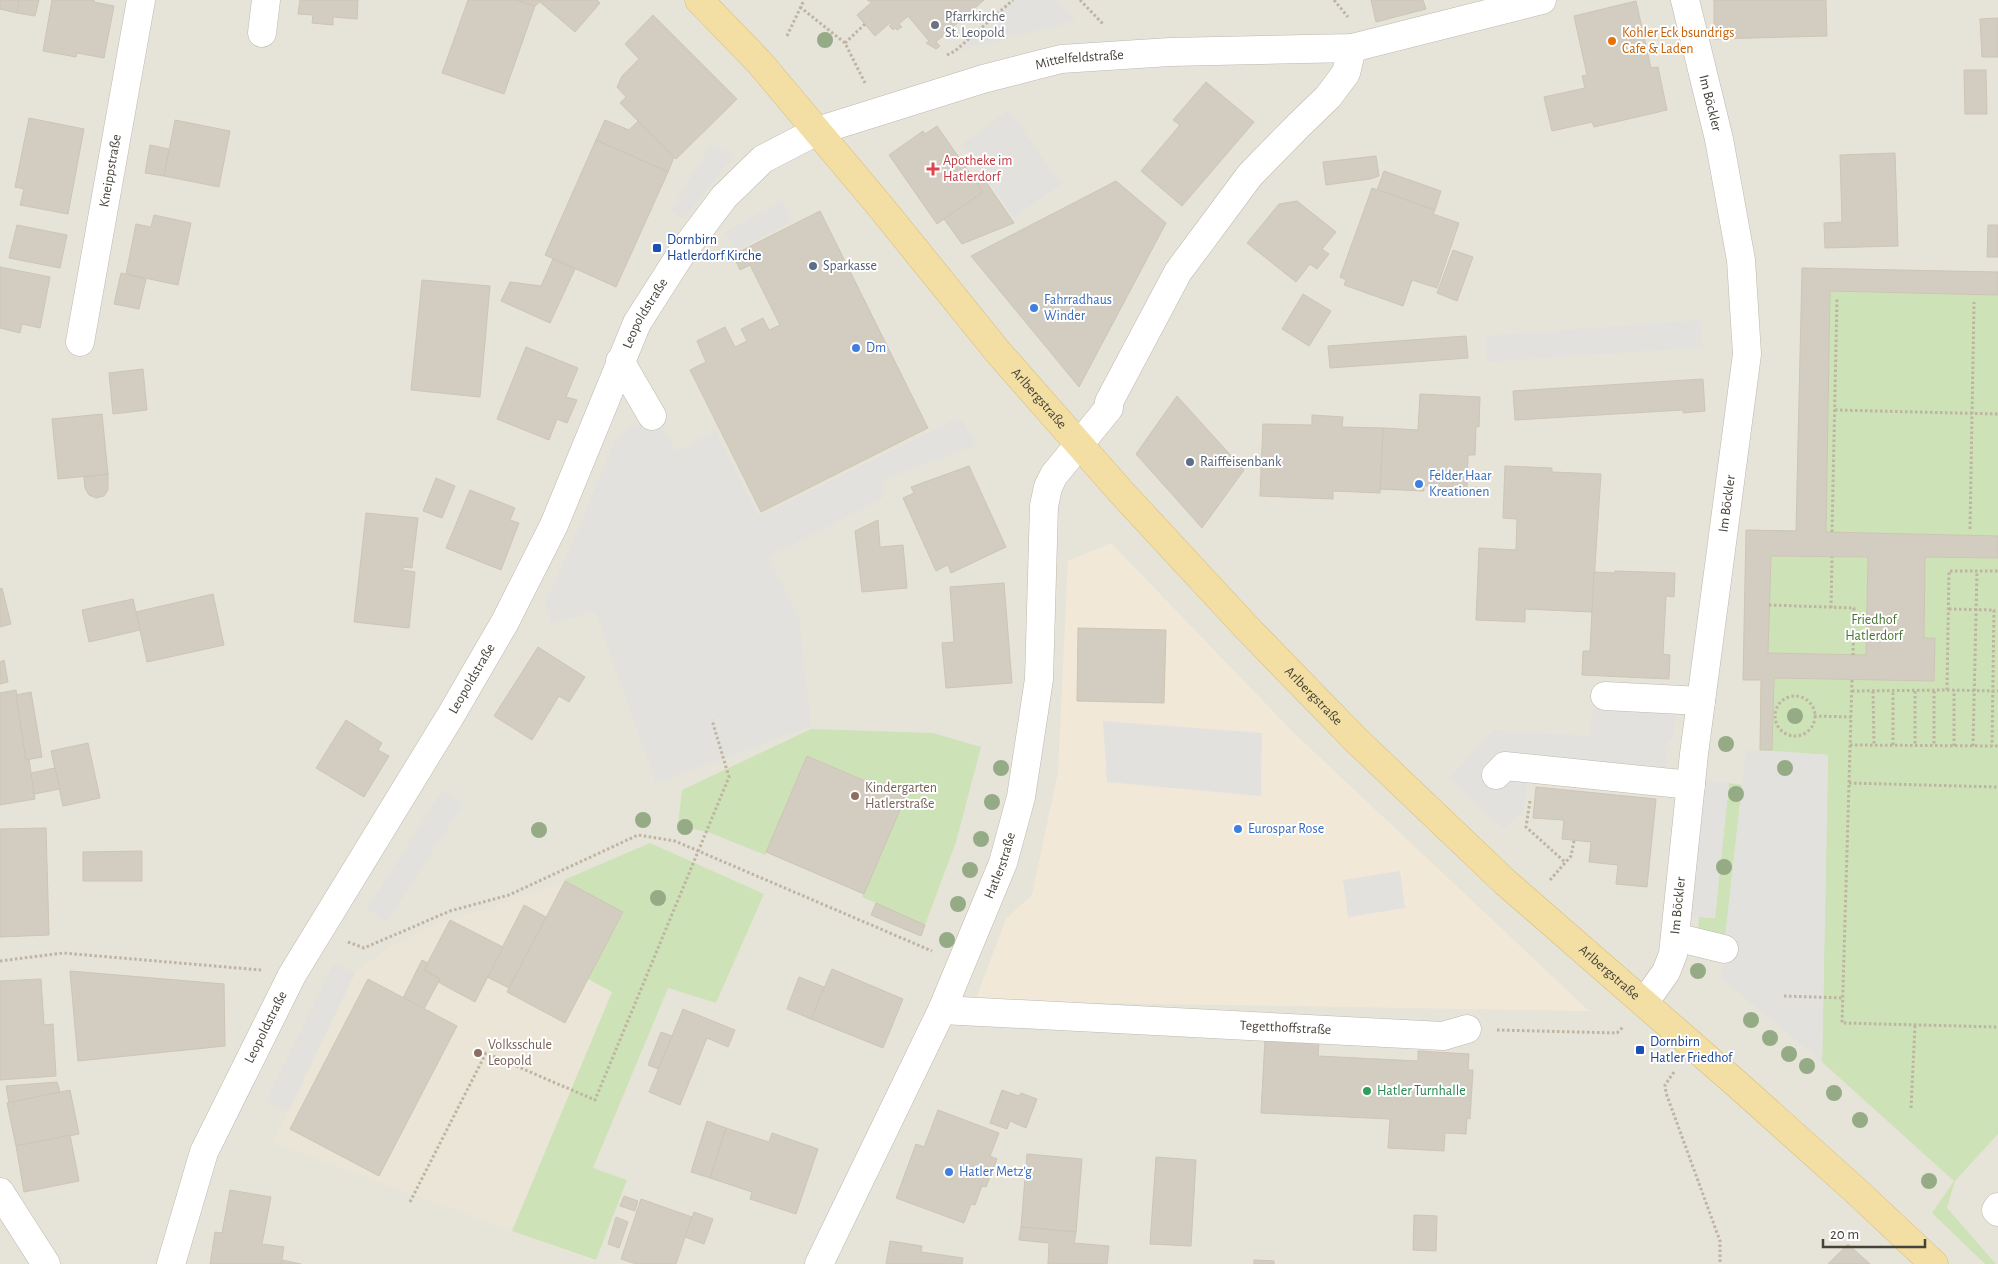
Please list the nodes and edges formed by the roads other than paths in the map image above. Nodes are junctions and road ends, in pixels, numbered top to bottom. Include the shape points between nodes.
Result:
1 (142, 0) edge
2 (266, 0) edge
3 (700, 0) edge
4 (1542, 0) edge
5 (1685, 0) edge
6 (262, 33) dead end
7 (1352, 48) junction
8 (817, 131) junction
9 (80, 342) dead end
10 (620, 361) junction
11 (652, 416) dead end
12 (1080, 445) junction
13 (1605, 696) dead end
14 (1701, 701) junction
15 (1496, 775) dead end
16 (1691, 785) junction
17 (1675, 937) junction
18 (1724, 949) dead end
19 (1644, 1003) junction
20 (942, 1010) junction
21 (1467, 1029) road end
22 (0, 1192) edge
23 (1998, 1207) edge
24 (1998, 1212) edge
25 (46, 1264) edge
26 (171, 1264) edge
27 (819, 1264) edge
28 (1934, 1264) edge

1 - 9 street, Kneippstraße
2 - 6 street
3 - 8 main road, Arlbergstraße via 760,62
4 - 7 street, Mittelfeldstraße
5 - 14 street, Im Böckler via 1719,139 1741,260 1747,354
7 - 8 street, Mittelfeldstraße via 1170,52 1061,60 983,79
7 - 12 street via 1346,73 1328,97 1250,176 1178,272 1108,408
8 - 10 street, Leopoldstraße via 763,158 724,197 661,283 637,323
8 - 12 main road, Arlbergstraße via 998,352
10 - 11 street
10 - 26 street, Leopoldstraße via 554,525 505,622 289,981 204,1152
12 - 19 main road, Arlbergstraße via 1248,629 1356,740 1505,882
12 - 20 street, Hatlerstraße via 1054,475 1044,506 1039,679 1020,797 1003,863
13 - 14 street
14 - 16 street, Im Böckler
15 - 16 street via 1505,766
16 - 17 street, Im Böckler
17 - 18 street
17 - 19 street, Im Böckler via 1666,972
19 - 28 main road, Arlbergstraße
20 - 21 street, Tegetthoffstraße via 1443,1036
20 - 27 street, Hatlerstraße
22 - 25 street
23 - 24 street

